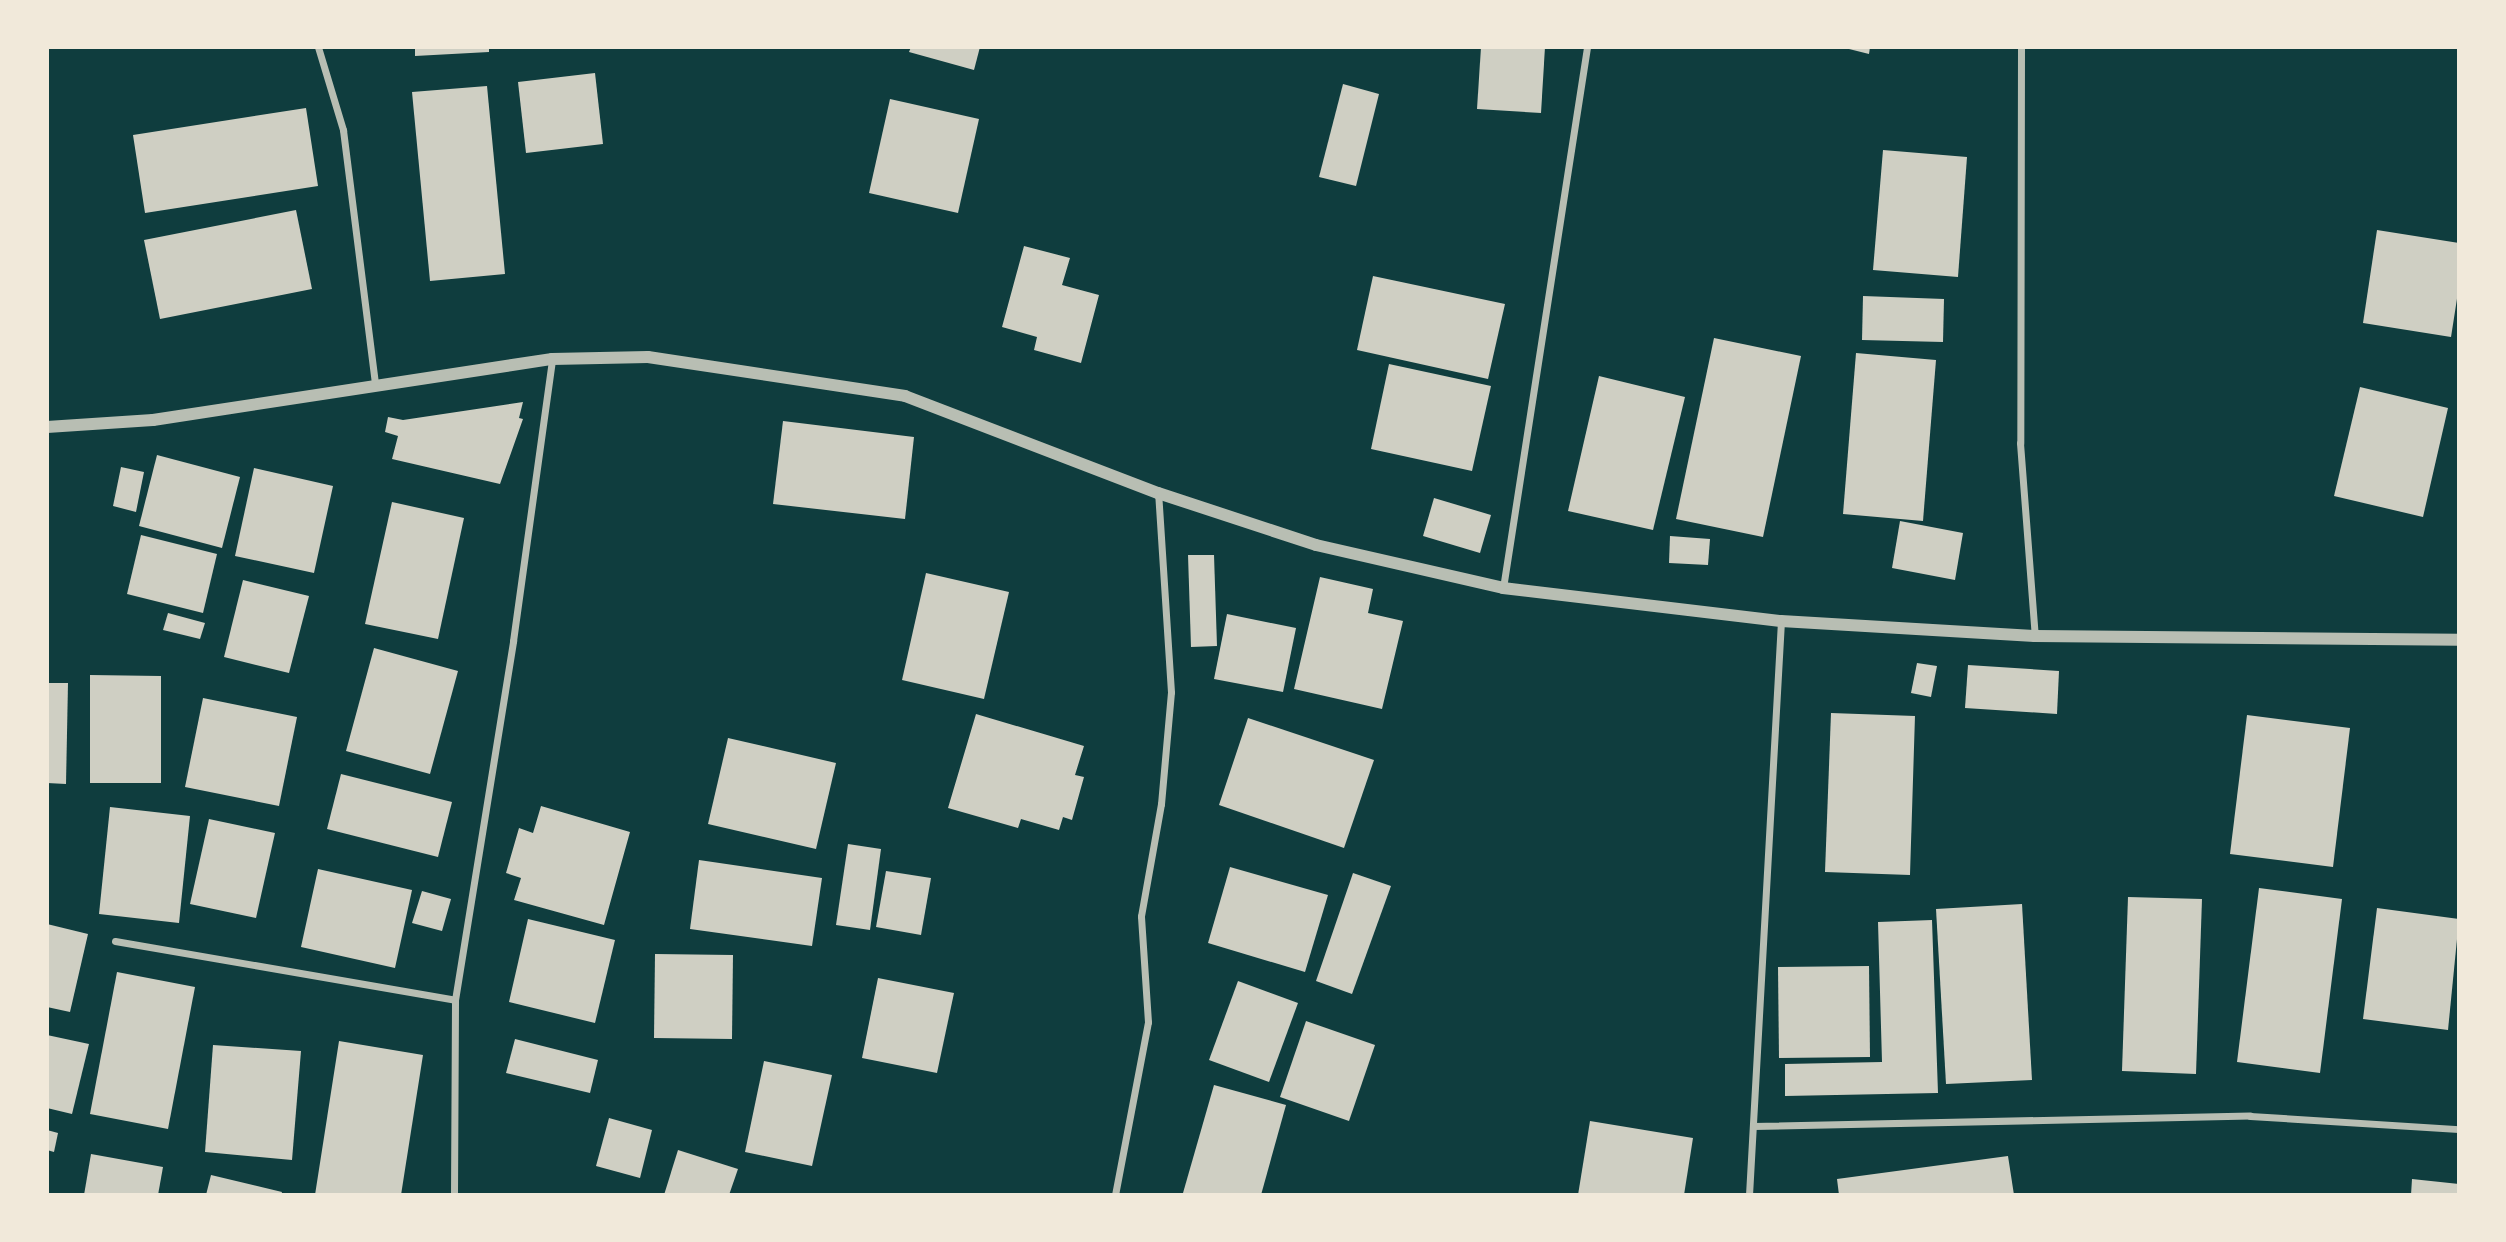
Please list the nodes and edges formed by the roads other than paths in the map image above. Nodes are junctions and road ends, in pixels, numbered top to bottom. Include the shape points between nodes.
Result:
1 (318, 47) edge
2 (1587, 47) edge
3 (2021, 47) edge
4 (552, 359) junction
5 (375, 385) junction
6 (47, 428) edge
7 (1158, 493) junction
8 (1503, 588) junction
9 (1782, 621) junction
10 (2035, 636) junction
11 (2459, 640) edge
12 (115, 941) dead end
13 (455, 1000) junction
14 (1753, 1126) junction
15 (2459, 1129) edge
16 (454, 1195) edge
17 (1115, 1195) edge
18 (1749, 1195) edge

1 - 5 street via 343,130
2 - 8 street
3 - 10 street via 2020,443
4 - 5 street
4 - 7 street via 648,356 905,396
4 - 13 street via 513,641
5 - 6 street via 153,420
7 - 8 street via 1316,545
7 - 17 street via 1171,692 1161,804 1141,916 1148,1022
8 - 9 street
9 - 10 street
9 - 14 street
10 - 11 street
12 - 13 street
13 - 16 street
14 - 15 street via 2250,1116
14 - 18 street

